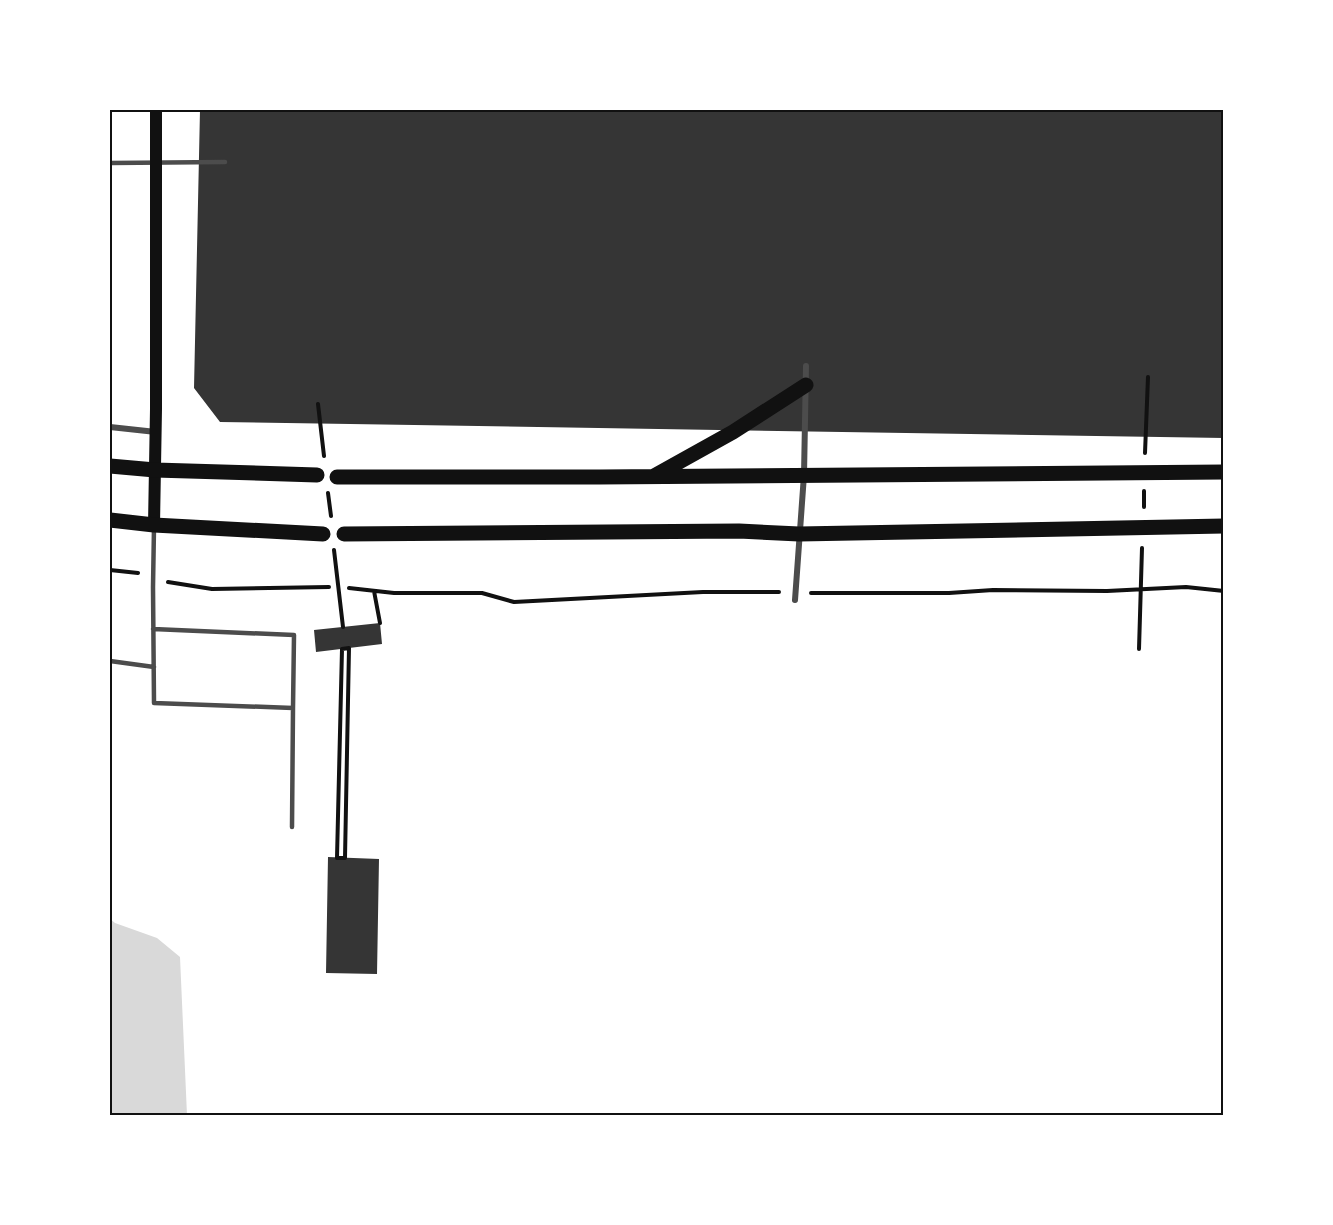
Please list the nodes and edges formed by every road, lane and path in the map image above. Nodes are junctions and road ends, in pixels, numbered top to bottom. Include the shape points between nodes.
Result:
1 (156, 110) edge
2 (225, 162) dead end
3 (110, 163) edge
4 (156, 163) junction
5 (806, 366) dead end
6 (1148, 377) dead end
7 (806, 386) junction
8 (110, 427) edge
9 (156, 432) junction
10 (1145, 460) dead end
11 (110, 466) edge
12 (155, 470) junction
13 (1224, 472) edge
14 (317, 475) dead end
15 (804, 475) junction
16 (652, 476) junction
17 (336, 477) dead end
18 (1144, 484) dead end
19 (1144, 508) dead end
20 (110, 520) edge
21 (154, 525) junction
22 (1224, 526) edge
23 (323, 534) dead end
24 (344, 534) dead end
25 (799, 534) junction
26 (1143, 544) dead end
27 (110, 570) edge
28 (133, 572) dead end
29 (172, 583) dead end
30 (329, 587) dead end
31 (349, 588) dead end
32 (374, 591) junction
33 (1224, 591) edge
34 (767, 593) dead end
35 (813, 593) dead end
36 (795, 600) dead end
37 (380, 623) dead end
38 (153, 629) junction
39 (349, 648) joint
40 (1139, 649) dead end
41 (110, 661) edge
42 (154, 667) junction
43 (293, 708) junction
44 (292, 827) dead end

1 - 4 main road
2 - 4 lane
3 - 4 lane
4 - 9 main road
5 - 7 street
6 - 10 path
7 - 15 street
7 - 16 main road
8 - 9 street
9 - 12 main road
11 - 12 main road
12 - 14 main road
12 - 21 main road
13 - 15 main road
15 - 16 main road
15 - 25 street
16 - 17 main road
18 - 19 path
20 - 21 main road
21 - 23 main road
21 - 38 lane
22 - 25 main road
24 - 25 main road
25 - 36 street
26 - 40 path
27 - 28 path
29 - 30 path via 212,589
31 - 32 path
32 - 34 path via 482,593 514,602 703,592
32 - 37 path
33 - 35 path via 1186,587
38 - 42 lane
38 - 43 lane via 294,635
39 - 39 path via 345,858 338,858 342,649
41 - 42 lane
42 - 43 lane via 154,703
43 - 44 lane

